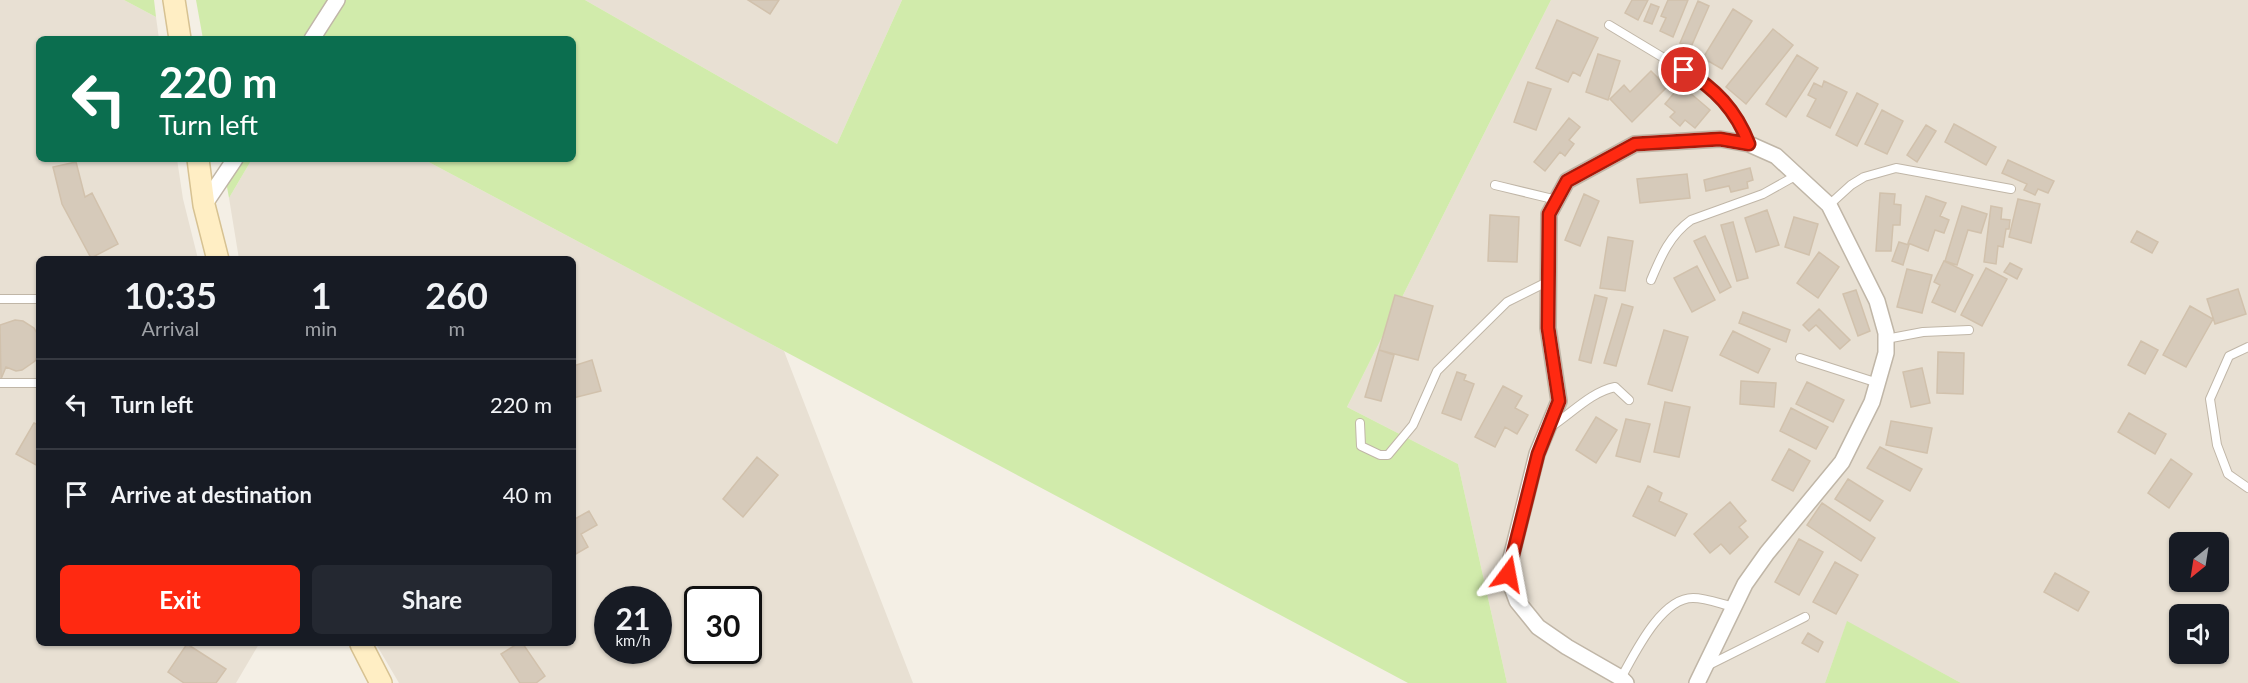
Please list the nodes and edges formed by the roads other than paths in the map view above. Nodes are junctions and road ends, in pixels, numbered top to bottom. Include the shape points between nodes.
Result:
1 (174, 0) edge
2 (337, 0) edge
3 (1609, 25) dead end
4 (180, 36) edge
5 (314, 36) edge
6 (1749, 144) junction
7 (198, 162) edge
8 (232, 162) edge
9 (1798, 174) junction
10 (1495, 185) dead end
11 (2012, 189) dead end
12 (1557, 200) junction
13 (1829, 205) junction
14 (204, 206) junction
15 (217, 256) edge
16 (1651, 280) dead end
17 (1549, 281) junction
18 (0, 299) edge
19 (36, 299) edge
20 (1969, 330) dead end
21 (1886, 339) junction
22 (2248, 347) edge
23 (1800, 358) dead end
24 (36, 383) edge
25 (1878, 383) junction
26 (0, 384) edge
27 (1629, 400) dead end
28 (1360, 423) dead end
29 (1548, 429) junction
30 (2248, 488) edge
31 (1734, 607) junction
32 (1805, 617) dead end
33 (362, 646) edge
34 (1705, 667) junction
35 (1624, 680) edge
36 (381, 683) edge
37 (1697, 683) edge

1 - 4 street
2 - 5 street
3 - 6 lane via 1714,91 1742,125
6 - 9 street via 1776,156
6 - 12 street via 1720,139 1635,144 1567,181
7 - 14 street
8 - 14 street
9 - 13 street
9 - 16 lane via 1763,194 1682,226 1669,242
10 - 12 lane
11 - 13 lane via 1896,168 1864,177
12 - 17 street via 1549,214
13 - 21 street via 1877,301
14 - 15 street
17 - 28 lane via 1507,302 1437,371 1413,425 1388,455 1361,446
17 - 29 street via 1548,328 1559,401
18 - 19 lane
20 - 21 lane
21 - 25 street
22 - 30 lane via 2229,356 2210,399 2217,445 2228,474
23 - 25 lane
24 - 26 lane
25 - 31 street via 1842,462 1767,553
27 - 29 lane via 1615,387 1607,389
29 - 35 street via 1508,574 1517,601 1538,627
31 - 34 street
31 - 35 lane via 1692,598 1675,602 1657,620
32 - 34 lane
33 - 36 street
34 - 37 street

